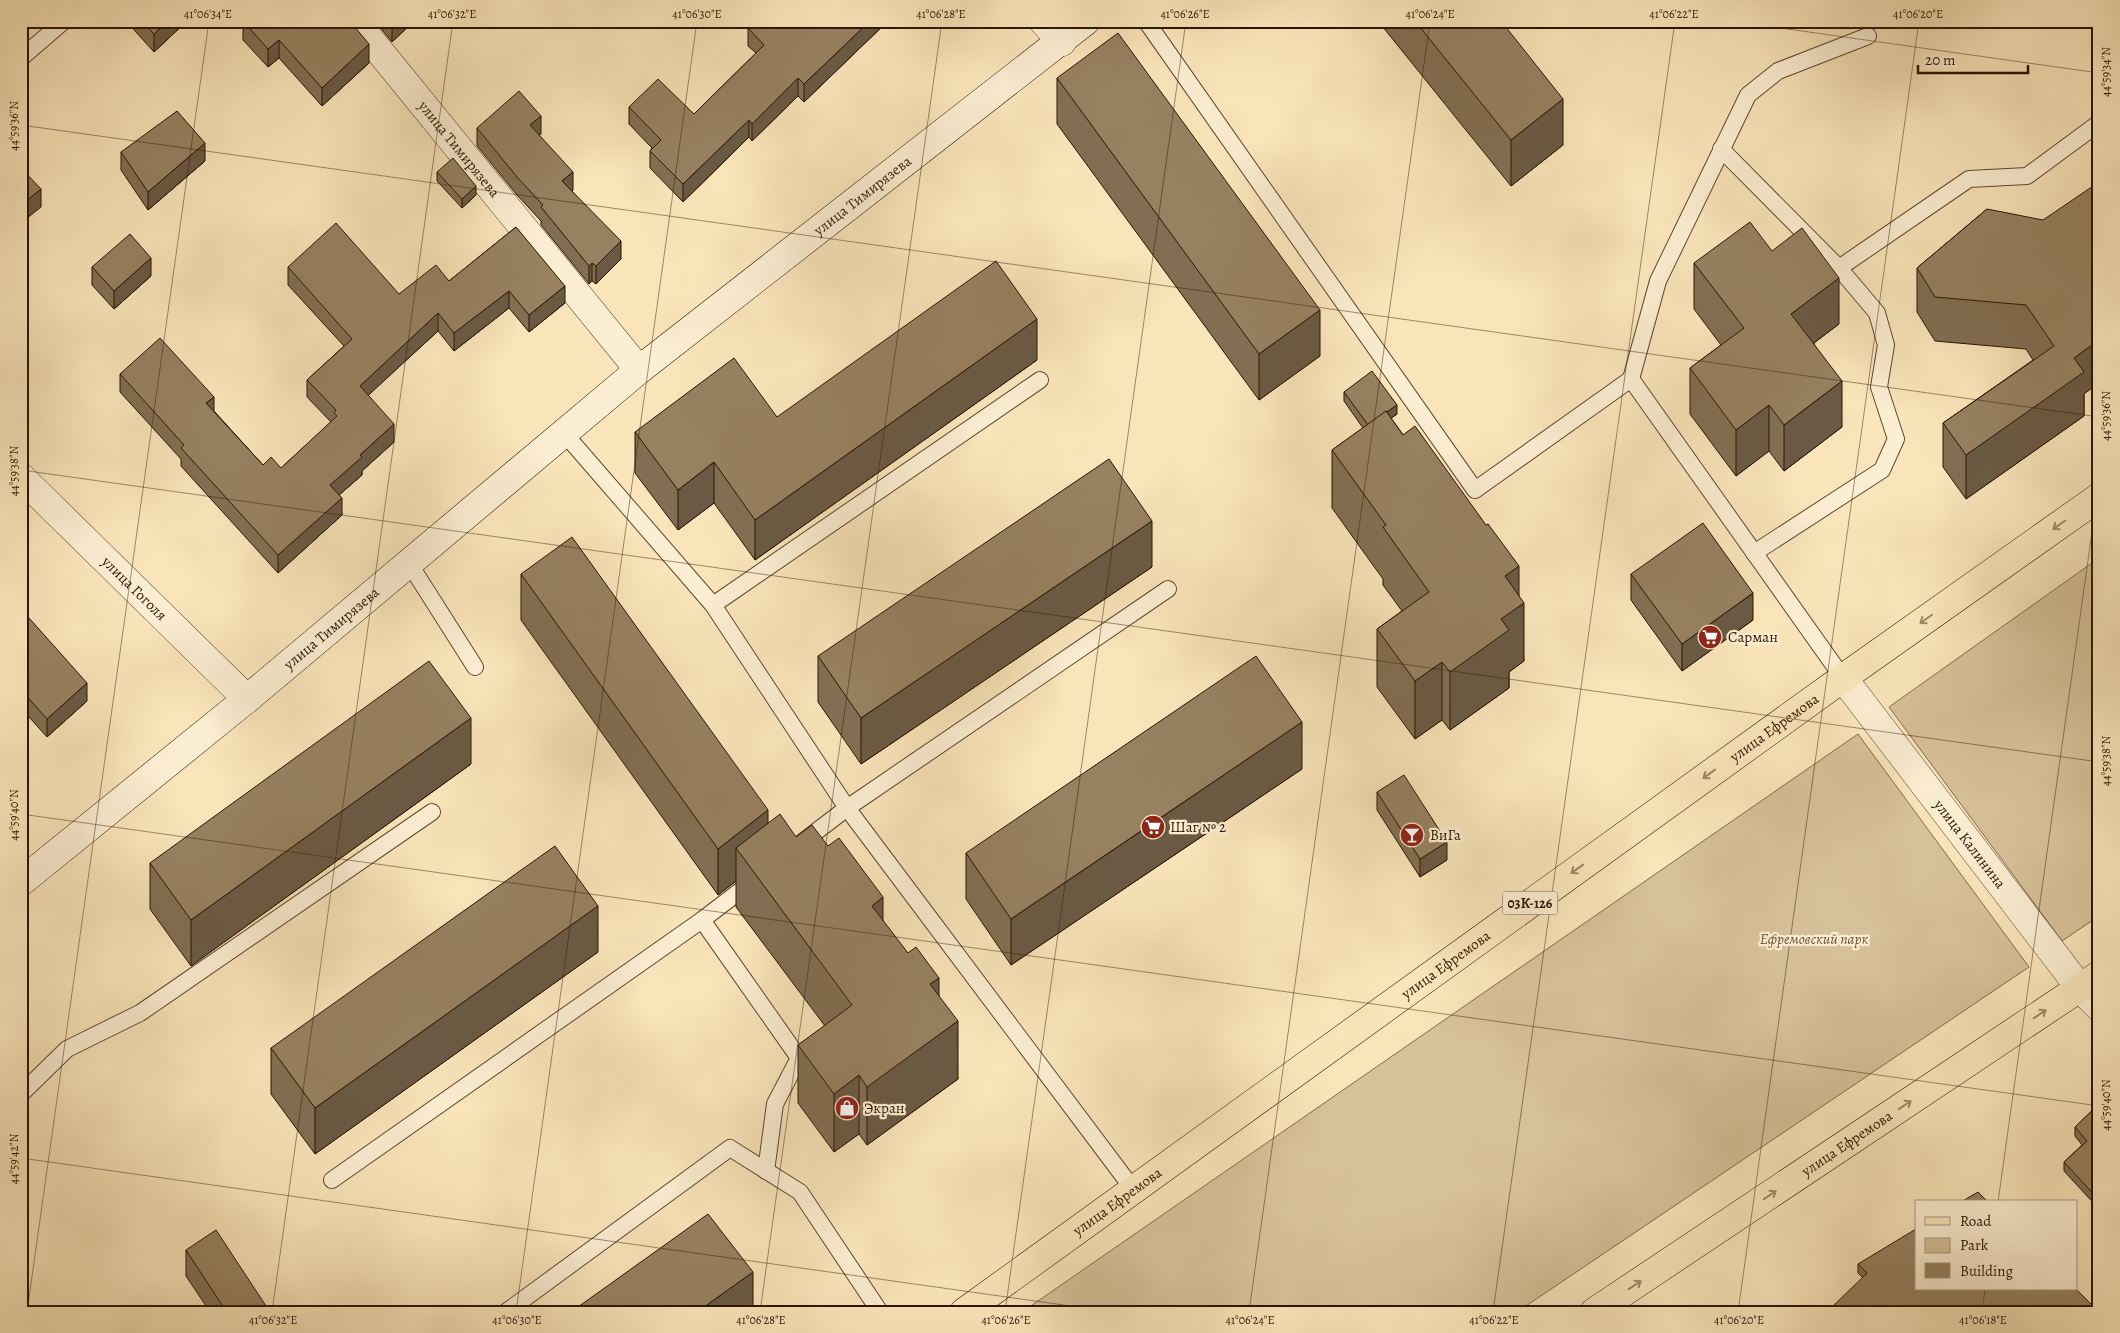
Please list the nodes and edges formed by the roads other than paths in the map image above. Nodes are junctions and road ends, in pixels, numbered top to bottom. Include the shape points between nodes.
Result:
1 (64, 21) edge
2 (355, 21) edge
3 (1043, 21) edge
4 (1086, 21) edge
5 (1146, 21) edge
6 (1868, 36) dead end
7 (1062, 42) junction
8 (21, 58) edge
9 (2099, 123) edge
10 (1721, 149) junction
11 (1839, 268) junction
12 (638, 370) junction
13 (1631, 379) junction
14 (1040, 380) dead end
15 (564, 432) junction
16 (21, 478) edge
17 (2099, 497) edge
18 (1754, 553) junction
19 (409, 563) junction
20 (1168, 589) dead end
21 (713, 605) junction
22 (475, 667) dead end
23 (1842, 678) junction
24 (247, 699) junction
25 (847, 808) junction
26 (432, 812) dead end
27 (786, 855) edge
28 (763, 873) edge
29 (21, 882) edge
30 (702, 920) junction
31 (2092, 990) edge
32 (21, 1094) edge
33 (766, 1171) junction
34 (332, 1180) dead end
35 (1133, 1189) junction
36 (506, 1312) edge
37 (880, 1312) edge
38 (964, 1312) edge
39 (1594, 1312) edge

1 - 8 lane
2 - 12 street, улица Тимирязева
3 - 7 street
4 - 7 street, улица Тимирязева
5 - 13 lane via 1475,490
6 - 10 lane via 1778,71 1748,95
7 - 12 street, улица Тимирязева
9 - 11 lane via 2027,176 1969,179
10 - 11 lane
10 - 13 lane via 1658,281
11 - 18 lane via 1877,313 1886,345 1878,387 1896,439 1882,470
12 - 15 street, улица Тимирязева
13 - 18 lane
14 - 21 lane
15 - 19 street, улица Тимирязева
15 - 21 lane
16 - 24 street, улица Гоголя
17 -> 23 main road, улица Ефремова / 03К-126
18 - 23 lane
19 - 22 lane
19 - 24 street, улица Тимирязева
20 - 25 lane
21 - 25 lane
23 - 31 street, улица Калинина
23 -> 35 main road, улица Ефремова / 03К-126
24 - 29 street, улица Тимирязева
25 - 27 lane
25 - 35 lane
26 - 32 lane via 140,1013 67,1050
28 - 30 lane
30 - 33 lane via 799,1058 776,1104
30 - 34 lane
39 -> 31 main road, улица Ефремова
33 - 36 lane via 730,1148
33 - 37 lane via 800,1192
35 - 38 main road, улица Ефремова / 03К-126

